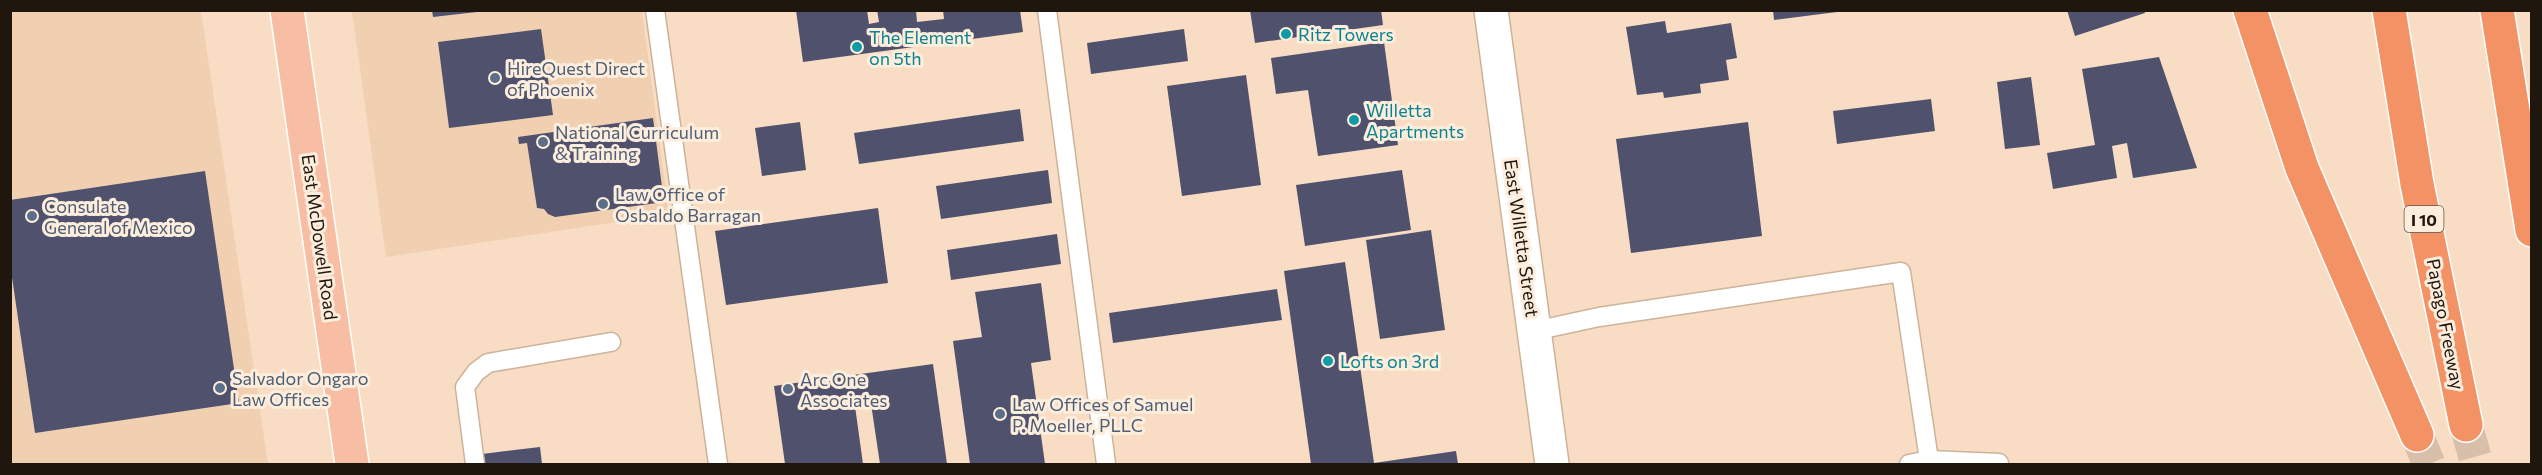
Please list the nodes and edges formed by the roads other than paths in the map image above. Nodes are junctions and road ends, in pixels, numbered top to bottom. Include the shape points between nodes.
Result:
1 (287, 10) edge
2 (655, 10) edge
3 (1047, 10) edge
4 (1491, 10) edge
5 (2250, 10) edge
6 (2389, 10) edge
7 (2498, 10) edge
8 (2532, 230) edge
9 (1534, 331) junction
10 (611, 342) dead end
11 (2466, 425) tunnel mouth
12 (2417, 435) tunnel mouth
13 (1929, 460) junction
14 (1999, 463) dead end
15 (352, 465) edge
16 (475, 465) edge
17 (718, 465) edge
18 (1106, 465) edge
19 (1552, 465) edge
20 (1909, 465) edge

1 - 15 main road, East McDowell Road
2 - 17 lane
3 - 18 lane
4 - 9 street, East Willetta Street
5 - 12 highway via 2302,168
6 - 11 highway, Papago Freeway / I 10 via 2417,184
7 - 8 highway
9 - 13 lane via 1599,317 1901,272
9 - 19 street, East Willetta Street
10 - 16 lane via 488,363 476,372 465,387
13 - 14 lane
13 - 20 lane

